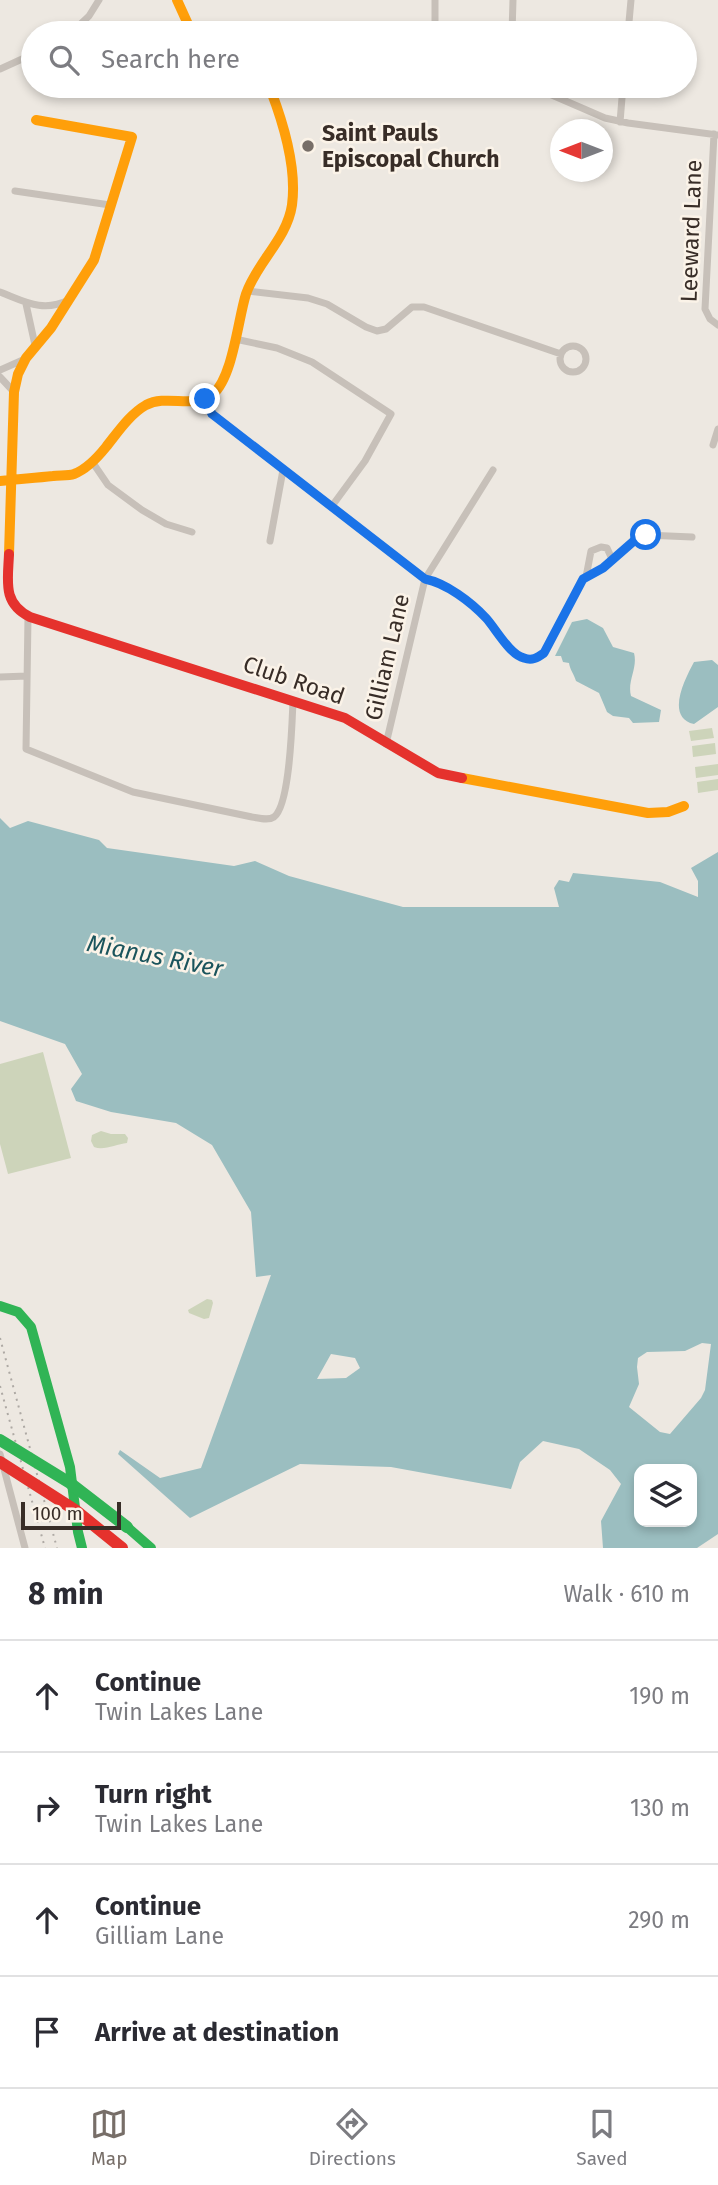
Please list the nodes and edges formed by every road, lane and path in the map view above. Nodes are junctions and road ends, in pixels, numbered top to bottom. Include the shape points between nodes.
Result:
1 (99, 0) edge
2 (177, 0) edge
3 (435, 0) edge
4 (513, 0) edge
5 (631, 0) edge
6 (84, 21) edge
7 (187, 21) edge
8 (435, 21) edge
9 (512, 21) edge
10 (629, 21) edge
11 (21, 59) edge
12 (0, 69) edge
13 (273, 98) edge
14 (556, 98) edge
15 (622, 98) edge
16 (36, 120) dead end
17 (620, 122) junction
18 (716, 134) edge
19 (15, 191) dead end
20 (110, 205) junction
21 (247, 290) junction
22 (0, 292) edge
23 (69, 300) junction
24 (26, 304) junction
25 (718, 325) edge
26 (235, 338) junction
27 (35, 345) junction
28 (561, 354) dead end
29 (26, 359) junction
30 (0, 370) edge
31 (0, 377) edge
32 (14, 392) junction
33 (205, 399) junction
34 (718, 429) edge
35 (713, 445) dead end
36 (93, 463) junction
37 (283, 470) junction
38 (493, 470) dead end
39 (6, 480) edge
40 (332, 506) junction
41 (192, 532) dead end
42 (692, 537) dead end
43 (270, 541) dead end
44 (612, 559) junction
45 (586, 577) junction
46 (425, 579) junction
47 (28, 617) junction
48 (27, 676) junction
49 (0, 677) edge
50 (293, 701) junction
51 (386, 744) junction
52 (684, 806) dead end
53 (0, 1306) edge
54 (0, 1440) edge
55 (0, 1454) edge
56 (0, 1462) edge
57 (10, 1488) junction
58 (0, 1489) edge
59 (149, 1546) edge
60 (25, 1548) edge
61 (82, 1548) edge
62 (122, 1548) edge

1 - 6 street
2 - 7 main road
3 - 8 street
4 - 9 street
5 - 10 street
11 - 12 street
13 - 21 main road via 289,163 292,204 283,230
14 - 17 street
15 - 17 street
16 - 20 main road via 132,137
17 - 18 street
18 - 25 street, Leeward Lane via 705,309
19 - 20 street
20 - 23 main road via 93,260
21 - 26 main road
21 - 28 street via 308,298 377,331 412,307 424,307
22 - 24 street
23 - 24 street via 49,306
23 - 27 main road
24 - 27 street
26 - 33 main road via 221,384
26 - 40 street via 312,362 391,414
27 - 29 main road
29 - 30 street
29 - 32 main road
31 - 32 street
32 - 39 main road
33 - 36 main road via 147,405
33 - 37 street, Gilliam Lane via 212,414
34 - 35 street
36 - 39 main road via 73,474
36 - 41 street via 108,485 142,510
37 - 40 street, Gilliam Lane
37 - 43 street
38 - 46 street, Gilliam Lane
39 - 47 main road via 8,593 15,609
40 - 46 street, Gilliam Lane
42 - 44 street via 646,535
44 - 45 street
44 - 45 street via 607,548 591,551
45 - 46 street via 544,653 536,659 514,654 484,616 435,581
46 - 51 street, Gilliam Lane
47 - 48 street
47 - 50 main road, Club Road
48 - 49 street
48 - 50 street via 26,749 132,792 269,819 280,809 286,787
50 - 51 main road, Club Road via 345,718
51 - 52 main road, Club Road via 438,773 648,813
53 - 61 main road via 18,1311 31,1326 70,1467
54 - 59 main road, bridge via 70,1483
55 - 57 street
56 - 62 main road, bridge via 75,1510
57 - 58 street
57 - 60 street

